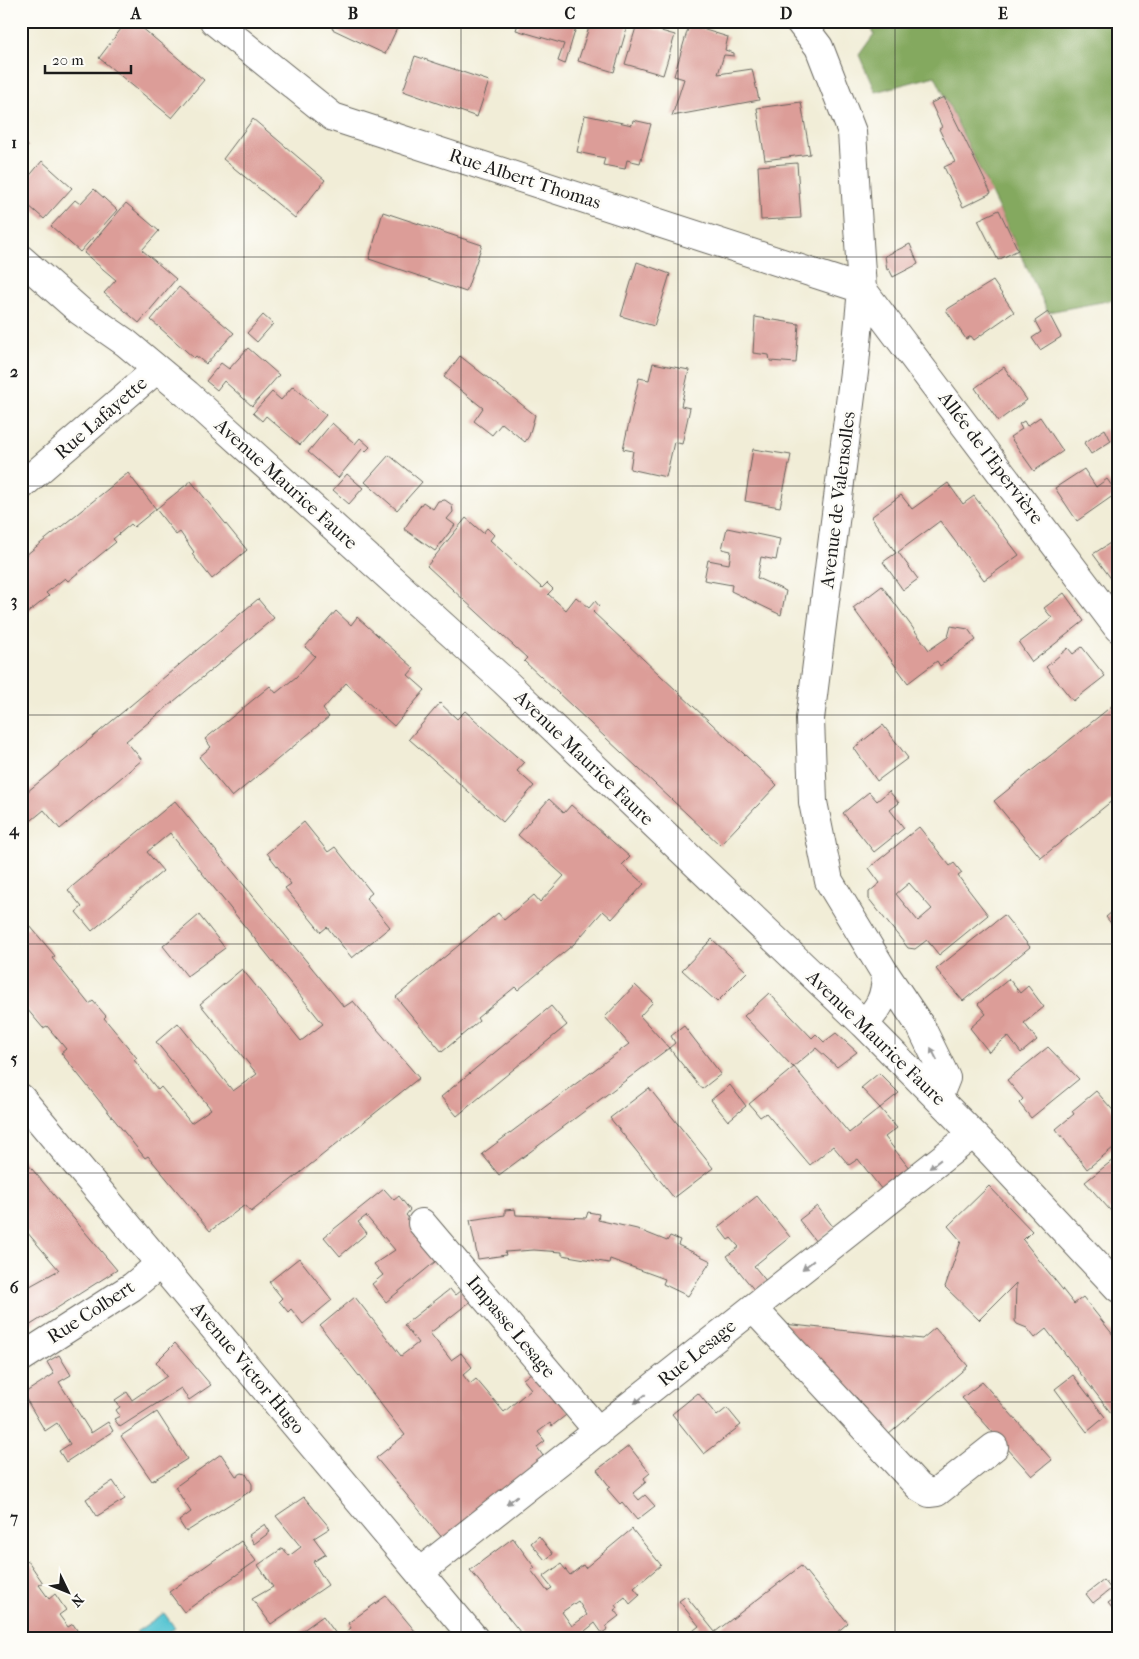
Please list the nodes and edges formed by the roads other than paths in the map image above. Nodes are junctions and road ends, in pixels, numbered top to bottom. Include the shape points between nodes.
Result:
1 (214, 21) edge
2 (800, 21) edge
3 (21, 259) edge
4 (862, 289) junction
5 (157, 369) junction
6 (21, 486) edge
7 (1118, 628) edge
8 (886, 975) junction
9 (864, 1024) junction
10 (21, 1098) edge
11 (938, 1098) junction
12 (973, 1134) junction
13 (422, 1223) dead end
14 (160, 1264) junction
15 (1118, 1288) edge
16 (753, 1308) junction
17 (21, 1358) edge
18 (599, 1432) junction
19 (994, 1447) dead end
20 (420, 1572) junction
21 (474, 1638) edge

1 - 4 street, Rue Albert Thomas via 333,117
2 - 4 street, Avenue de Valensolles via 819,47 852,132
3 - 5 street, Avenue Maurice Faure via 80,311
4 - 7 street, Allée de l'Epervière
4 - 8 street, Avenue de Valensolles via 856,364 810,719 813,802 829,880
5 - 6 street, Rue Lafayette
5 - 9 street, Avenue Maurice Faure via 504,681
8 - 9 street via 885,994
11 -> 8 street, Avenue de Valensolles via 946,1078 921,1027
9 - 11 street, Avenue Maurice Faure
10 - 14 street, Avenue Victor Hugo
11 - 12 street, Avenue Maurice Faure
12 - 15 street, Avenue Maurice Faure
12 -> 16 street, Rue Lesage
13 - 18 street, Impasse Lesage
14 - 17 street, Rue Colbert via 132,1287
14 - 20 street, Avenue Victor Hugo
16 -> 18 street, Rue Lesage
16 - 19 street via 929,1493 937,1492
18 -> 20 street, Rue Lesage
20 - 21 street, Avenue Victor Hugo

